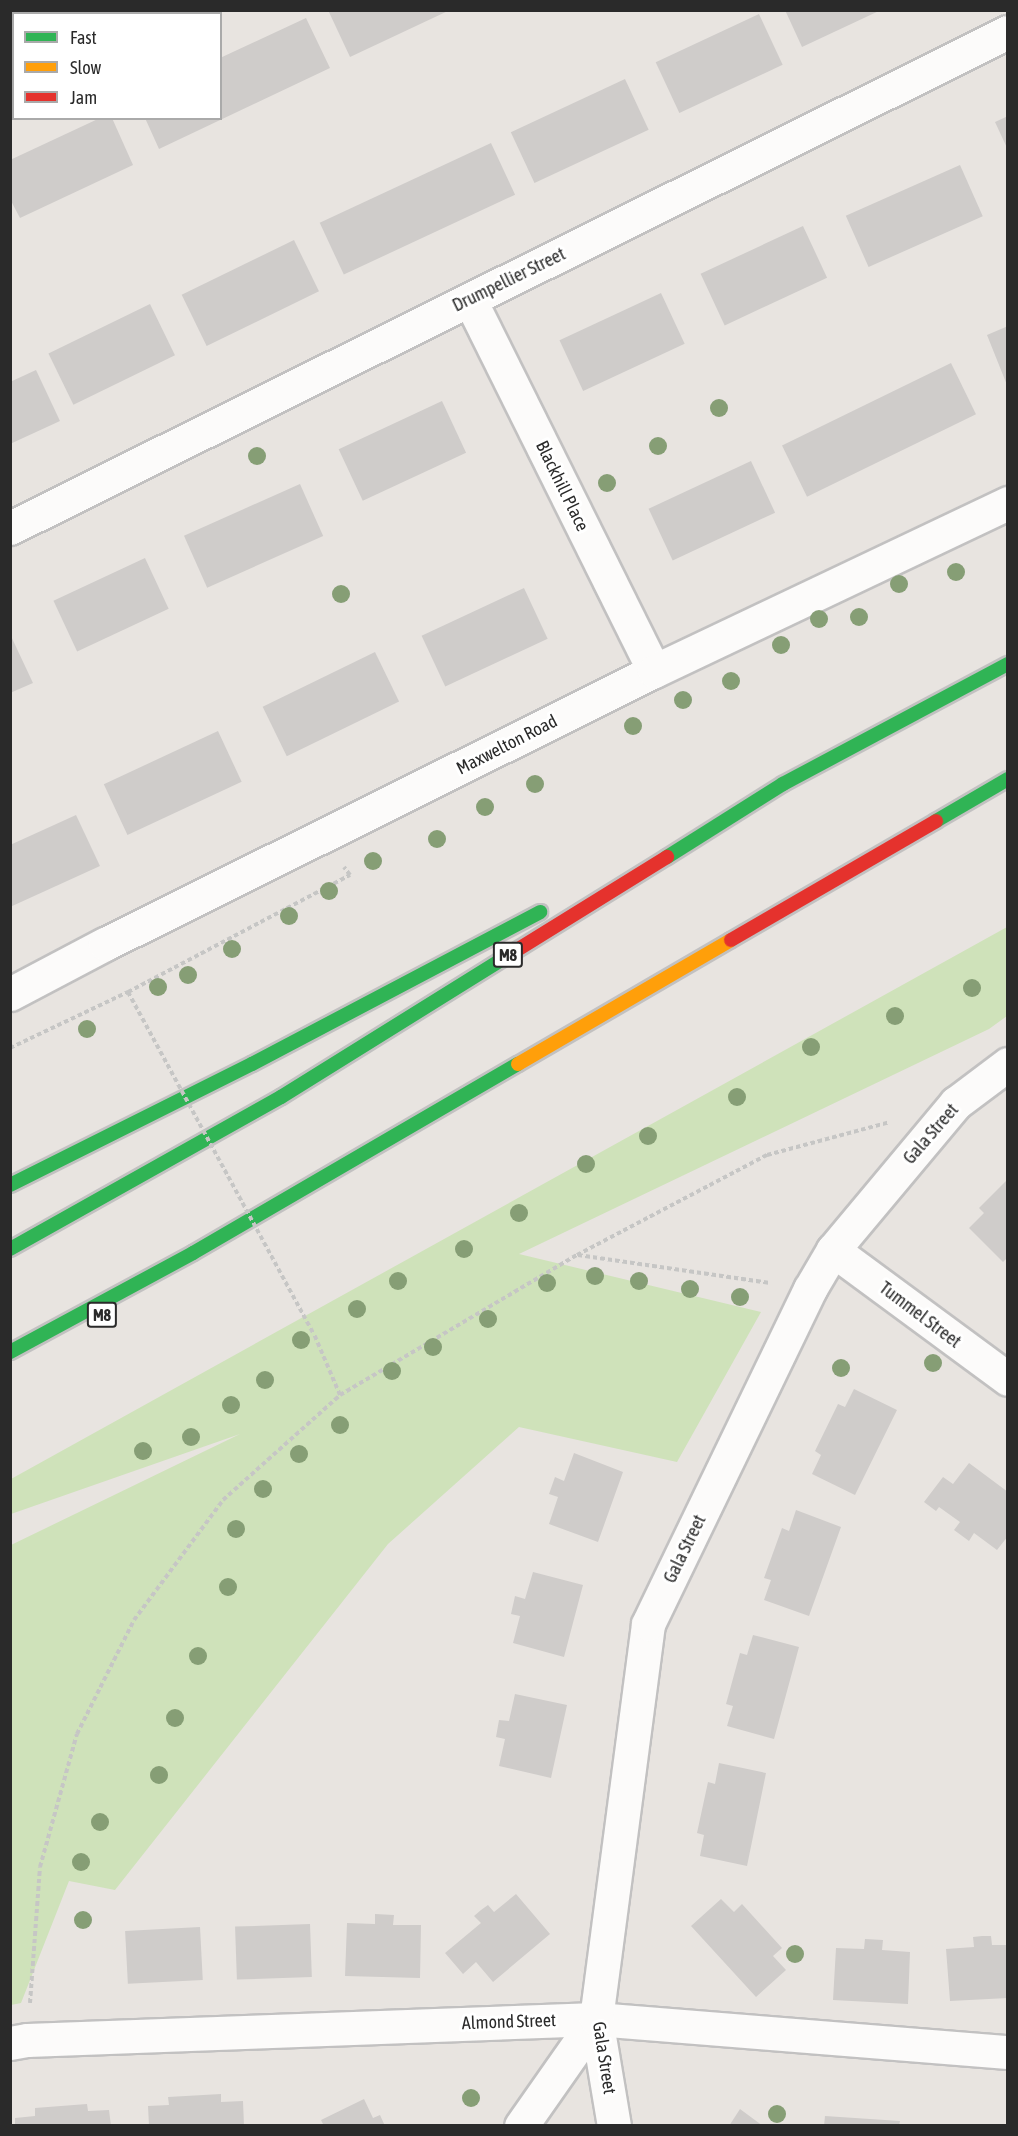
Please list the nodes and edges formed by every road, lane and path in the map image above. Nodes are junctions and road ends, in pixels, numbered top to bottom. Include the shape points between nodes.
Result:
1 (1008, 32) edge
2 (470, 300) junction
3 (1008, 503) edge
4 (10, 528) edge
5 (1008, 664) edge
6 (654, 671) junction
7 (1008, 778) edge
8 (783, 784) junction
9 (326, 835) junction
10 (616, 872) dead end
11 (554, 905) dead end
12 (128, 992) junction
13 (10, 994) edge
14 (10, 1048) edge
15 (1008, 1064) edge
16 (901, 1119) dead end
17 (10, 1185) edge
18 (10, 1249) edge
19 (833, 1250) junction
20 (193, 1253) junction
21 (577, 1254) junction
22 (810, 1289) junction
23 (68, 1337) dead end
24 (10, 1352) edge
25 (1008, 1379) edge
26 (340, 1395) junction
27 (596, 2019) junction
28 (19, 2042) edge
29 (1008, 2052) edge
30 (521, 2126) edge
31 (614, 2126) edge

1 - 2 street, Drumpellier Street
2 - 4 street, Drumpellier Street
2 - 6 street, Blackhill Place
3 - 6 street, Maxwelton Road
5 - 8 highway, M8
6 - 9 street, Maxwelton Road
7 - 20 highway, M8
8 - 10 highway, M8
8 - 18 highway, M8 via 281,1097
9 - 12 path via 350,876
9 - 13 street, Maxwelton Road
11 - 17 highway, M8 via 241,1070
12 - 14 path
12 - 26 path, bridge via 314,1334
15 - 19 street, Gala Street via 956,1103
16 - 21 path via 767,1155
19 - 22 street, Gala Street
19 - 25 street, Tummel Street
20 - 23 highway, M8
20 - 24 highway, M8
21 - 22 path
21 - 26 path
22 - 27 street, Gala Street via 648,1624
26 - 28 path via 223,1500 134,1620 77,1734 40,1867
27 - 28 street, Almond Street
27 - 29 street, Almond Street
27 - 30 street
27 - 31 street, Gala Street

